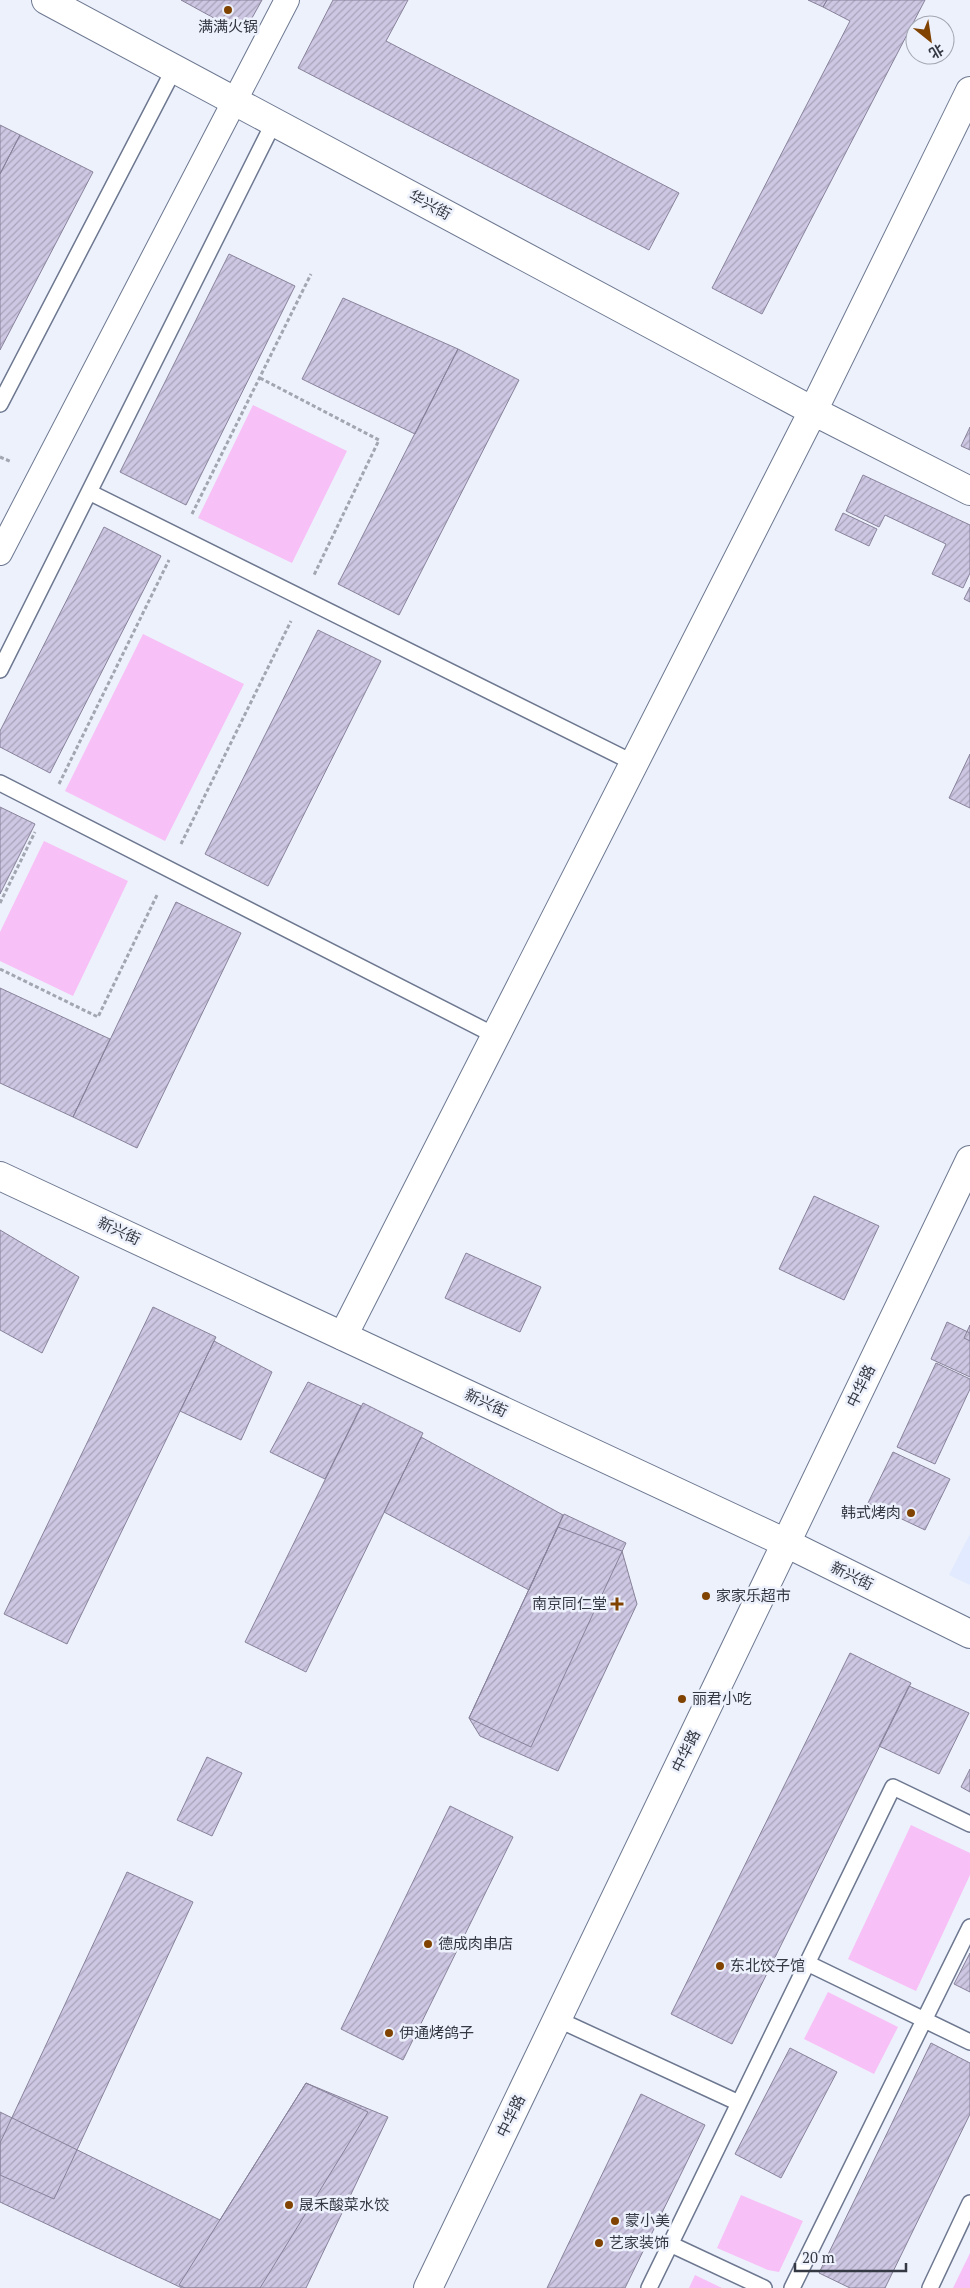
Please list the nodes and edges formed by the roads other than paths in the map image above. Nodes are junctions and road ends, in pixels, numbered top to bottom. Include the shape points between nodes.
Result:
1 (46, 0) edge
2 (287, 0) edge
3 (174, 69) junction
4 (970, 91) edge
5 (235, 101) junction
6 (274, 122) junction
7 (0, 404) edge
8 (813, 411) junction
9 (970, 491) edge
10 (89, 492) junction
11 (0, 553) edge
12 (0, 670) edge
13 (634, 763) junction
14 (0, 783) edge
15 (496, 1036) junction
16 (970, 1160) edge
17 (0, 1176) edge
18 (343, 1336) junction
19 (786, 1543) junction
20 (970, 1634) edge
21 (970, 1824) edge
22 (970, 1927) edge
23 (807, 1963) junction
24 (557, 2019) junction
25 (924, 2020) junction
26 (970, 2042) edge
27 (739, 2103) junction
28 (970, 2203) edge
29 (670, 2244) junction
30 (428, 2288) edge
31 (649, 2288) edge
32 (764, 2288) edge
33 (792, 2288) edge
34 (930, 2288) edge

1 - 3 street, 华兴街
2 - 5 street
3 - 5 street, 华兴街
3 - 7 lane
4 - 8 street
5 - 6 street, 华兴街
5 - 11 street
6 - 8 street, 华兴街
6 - 10 lane
8 - 9 street, 华兴街
8 - 13 street
10 - 12 lane
10 - 13 lane
13 - 15 street
14 - 15 lane
15 - 18 street
16 - 19 street, 中华路
17 - 18 street, 新兴街
18 - 19 street, 新兴街
19 - 20 street, 新兴街
19 - 24 street, 中华路
21 - 23 lane via 893,1787
22 - 25 lane
23 - 25 lane
23 - 27 lane
24 - 27 lane
24 - 30 street, 中华路
25 - 26 lane
25 - 33 lane
27 - 29 lane
28 - 34 lane
29 - 31 lane
29 - 32 lane

